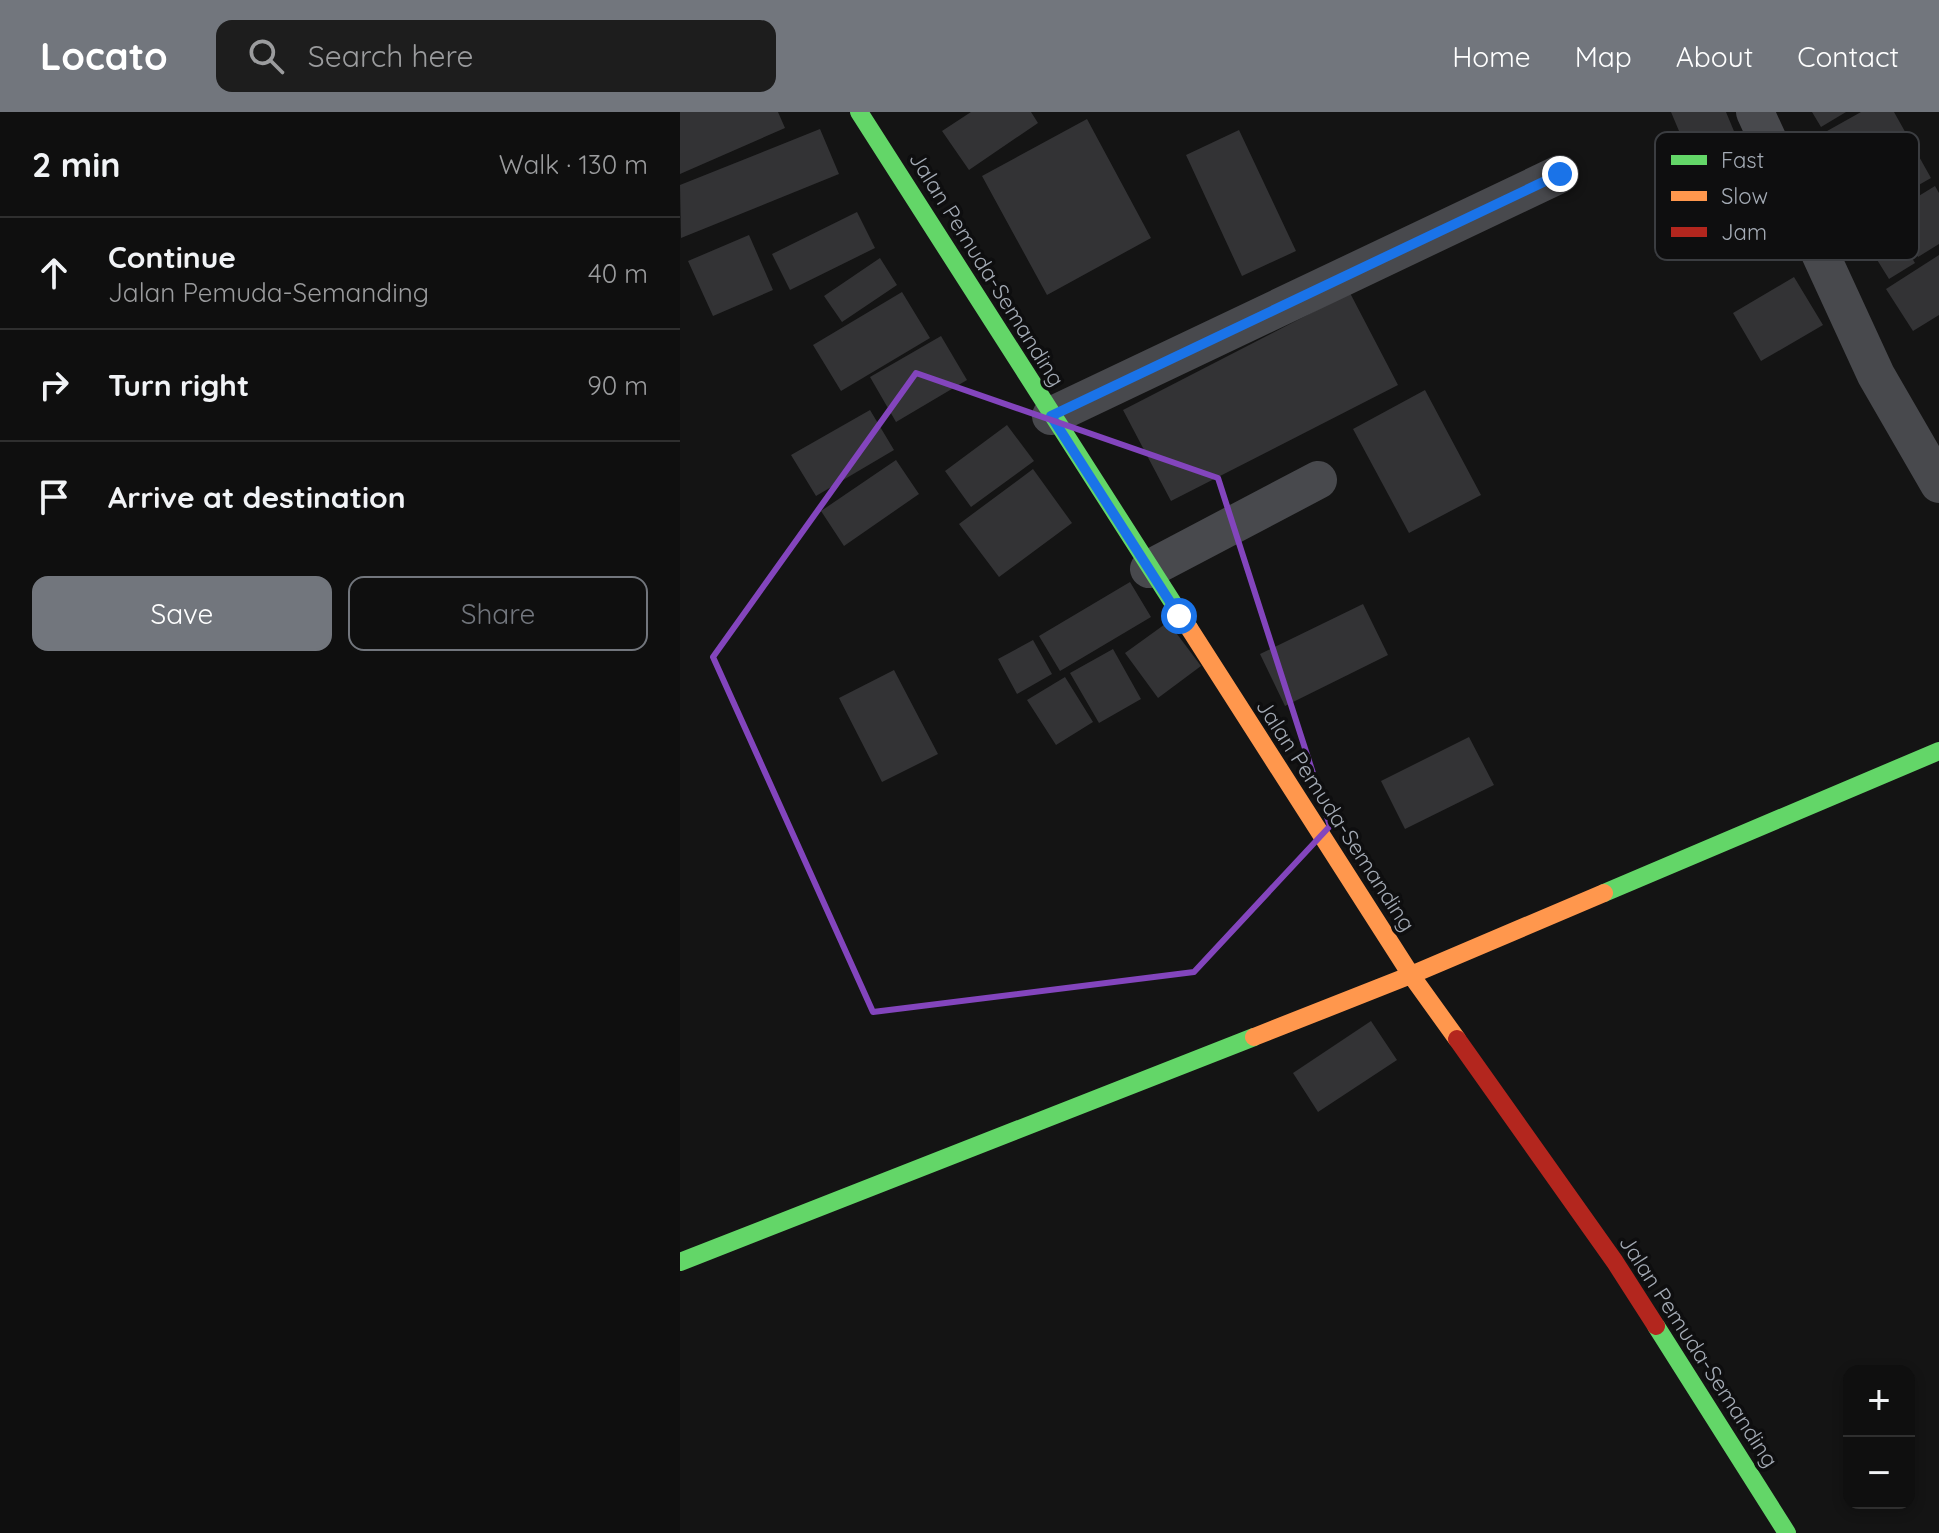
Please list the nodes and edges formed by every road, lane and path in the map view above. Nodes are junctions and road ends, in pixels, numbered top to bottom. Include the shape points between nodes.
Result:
1 (859, 112) edge
2 (1755, 112) edge
3 (1764, 132) edge
4 (1560, 174) dead end
5 (1823, 260) edge
6 (1051, 416) junction
7 (1318, 480) dead end
8 (1939, 484) edge
9 (1149, 569) junction
10 (1939, 751) edge
11 (1411, 975) junction
12 (680, 1262) edge
13 (1787, 1533) edge

1 - 6 main road, Jalan Pemuda-Semanding
2 - 3 street
4 - 6 street
5 - 8 street via 1876,375
6 - 9 main road, Jalan Pemuda-Semanding
7 - 9 street
9 - 11 main road, Jalan Pemuda-Semanding
10 - 11 main road
11 - 12 main road
11 - 13 main road, Jalan Pemuda-Semanding via 1615,1262

